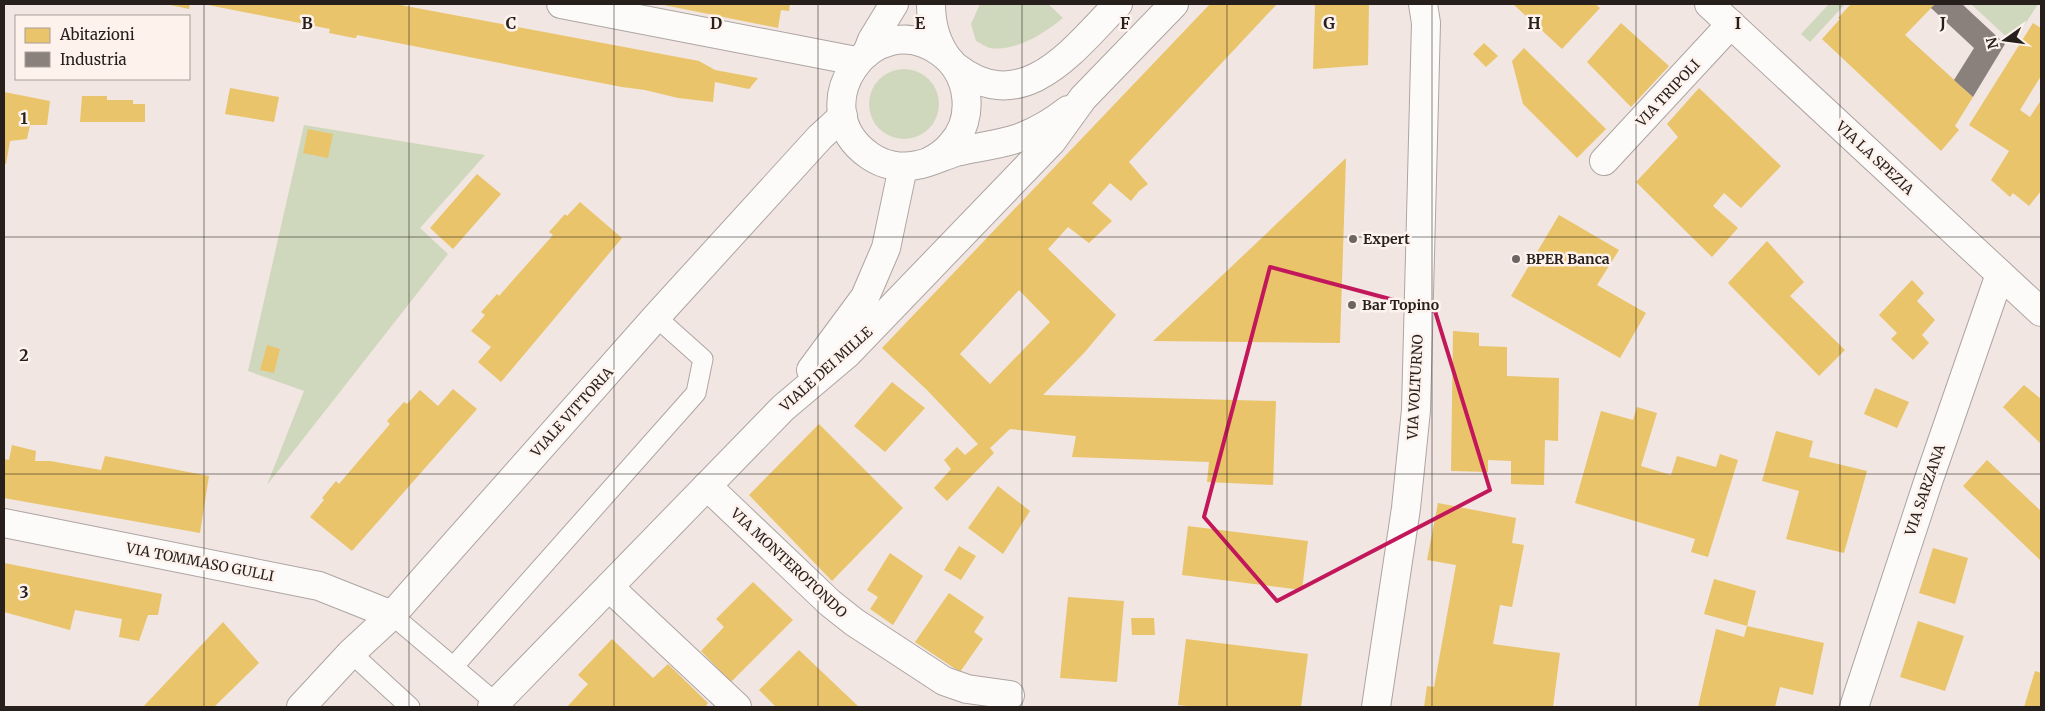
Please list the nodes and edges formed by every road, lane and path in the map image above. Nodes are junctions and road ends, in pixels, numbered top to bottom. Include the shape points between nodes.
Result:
1 (561, 4) edge
2 (894, 4) edge
3 (931, 4) edge
4 (1118, 4) edge
5 (1174, 4) edge
6 (1709, 4) edge
7 (1427, 10) edge
8 (1731, 24) junction
9 (862, 57) junction
10 (951, 62) junction
11 (1083, 98) junction
12 (843, 116) junction
13 (930, 161) junction
14 (1604, 161) dead end
15 (903, 167) junction
16 (2000, 274) junction
17 (2041, 312) edge
18 (656, 317) junction
19 (783, 408) junction
20 (707, 486) junction
21 (4, 523) edge
22 (609, 587) junction
23 (392, 615) junction
24 (351, 653) junction
25 (454, 666) junction
26 (1010, 695) dead end
27 (494, 705) edge
28 (301, 707) edge
29 (410, 707) edge
30 (737, 707) edge
31 (1376, 707) edge
32 (1854, 707) edge

1 - 9 street
2 - 9 street
3 - 10 street via 935,37
4 - 10 street via 1068,56 1036,79 1016,85 984,83
5 - 11 street, VIALE DEI MILLE
6 - 8 street, VIA LA SPEZIA
7 - 31 street, VIA VOLTURNO via 1416,410 1406,508
8 - 14 street, VIA TRIPOLI
8 - 16 street, VIA LA SPEZIA
9 - 10 street via 880,45 907,40 935,48
9 - 12 street via 843,87
10 - 13 street via 966,92 965,120 952,145
11 - 13 street via 1064,113 1020,137
11 - 19 street, VIALE DEI MILLE via 1052,141 847,354
12 - 15 street via 847,130 864,152 876,160
12 - 18 street, VIALE VITTORIA via 813,144
13 - 15 street
15 - 19 street via 886,248 865,297
16 - 17 street, VIA LA SPEZIA
16 - 32 street, VIA SARZANA
18 - 23 street, VIALE VITTORIA
18 - 25 lane via 703,359 696,394
19 - 20 street, VIALE DEI MILLE
20 - 22 street, VIALE DEI MILLE
20 - 26 street, VIA MONTEROTONDO via 854,622 944,681 967,689
21 - 23 street, VIA TOMMASO GULLI via 319,586
22 - 27 street, VIALE DEI MILLE
22 - 30 street
23 - 24 street, VIALE VITTORIA
23 - 25 lane
24 - 28 street, VIALE VITTORIA
24 - 29 lane
25 - 27 lane

